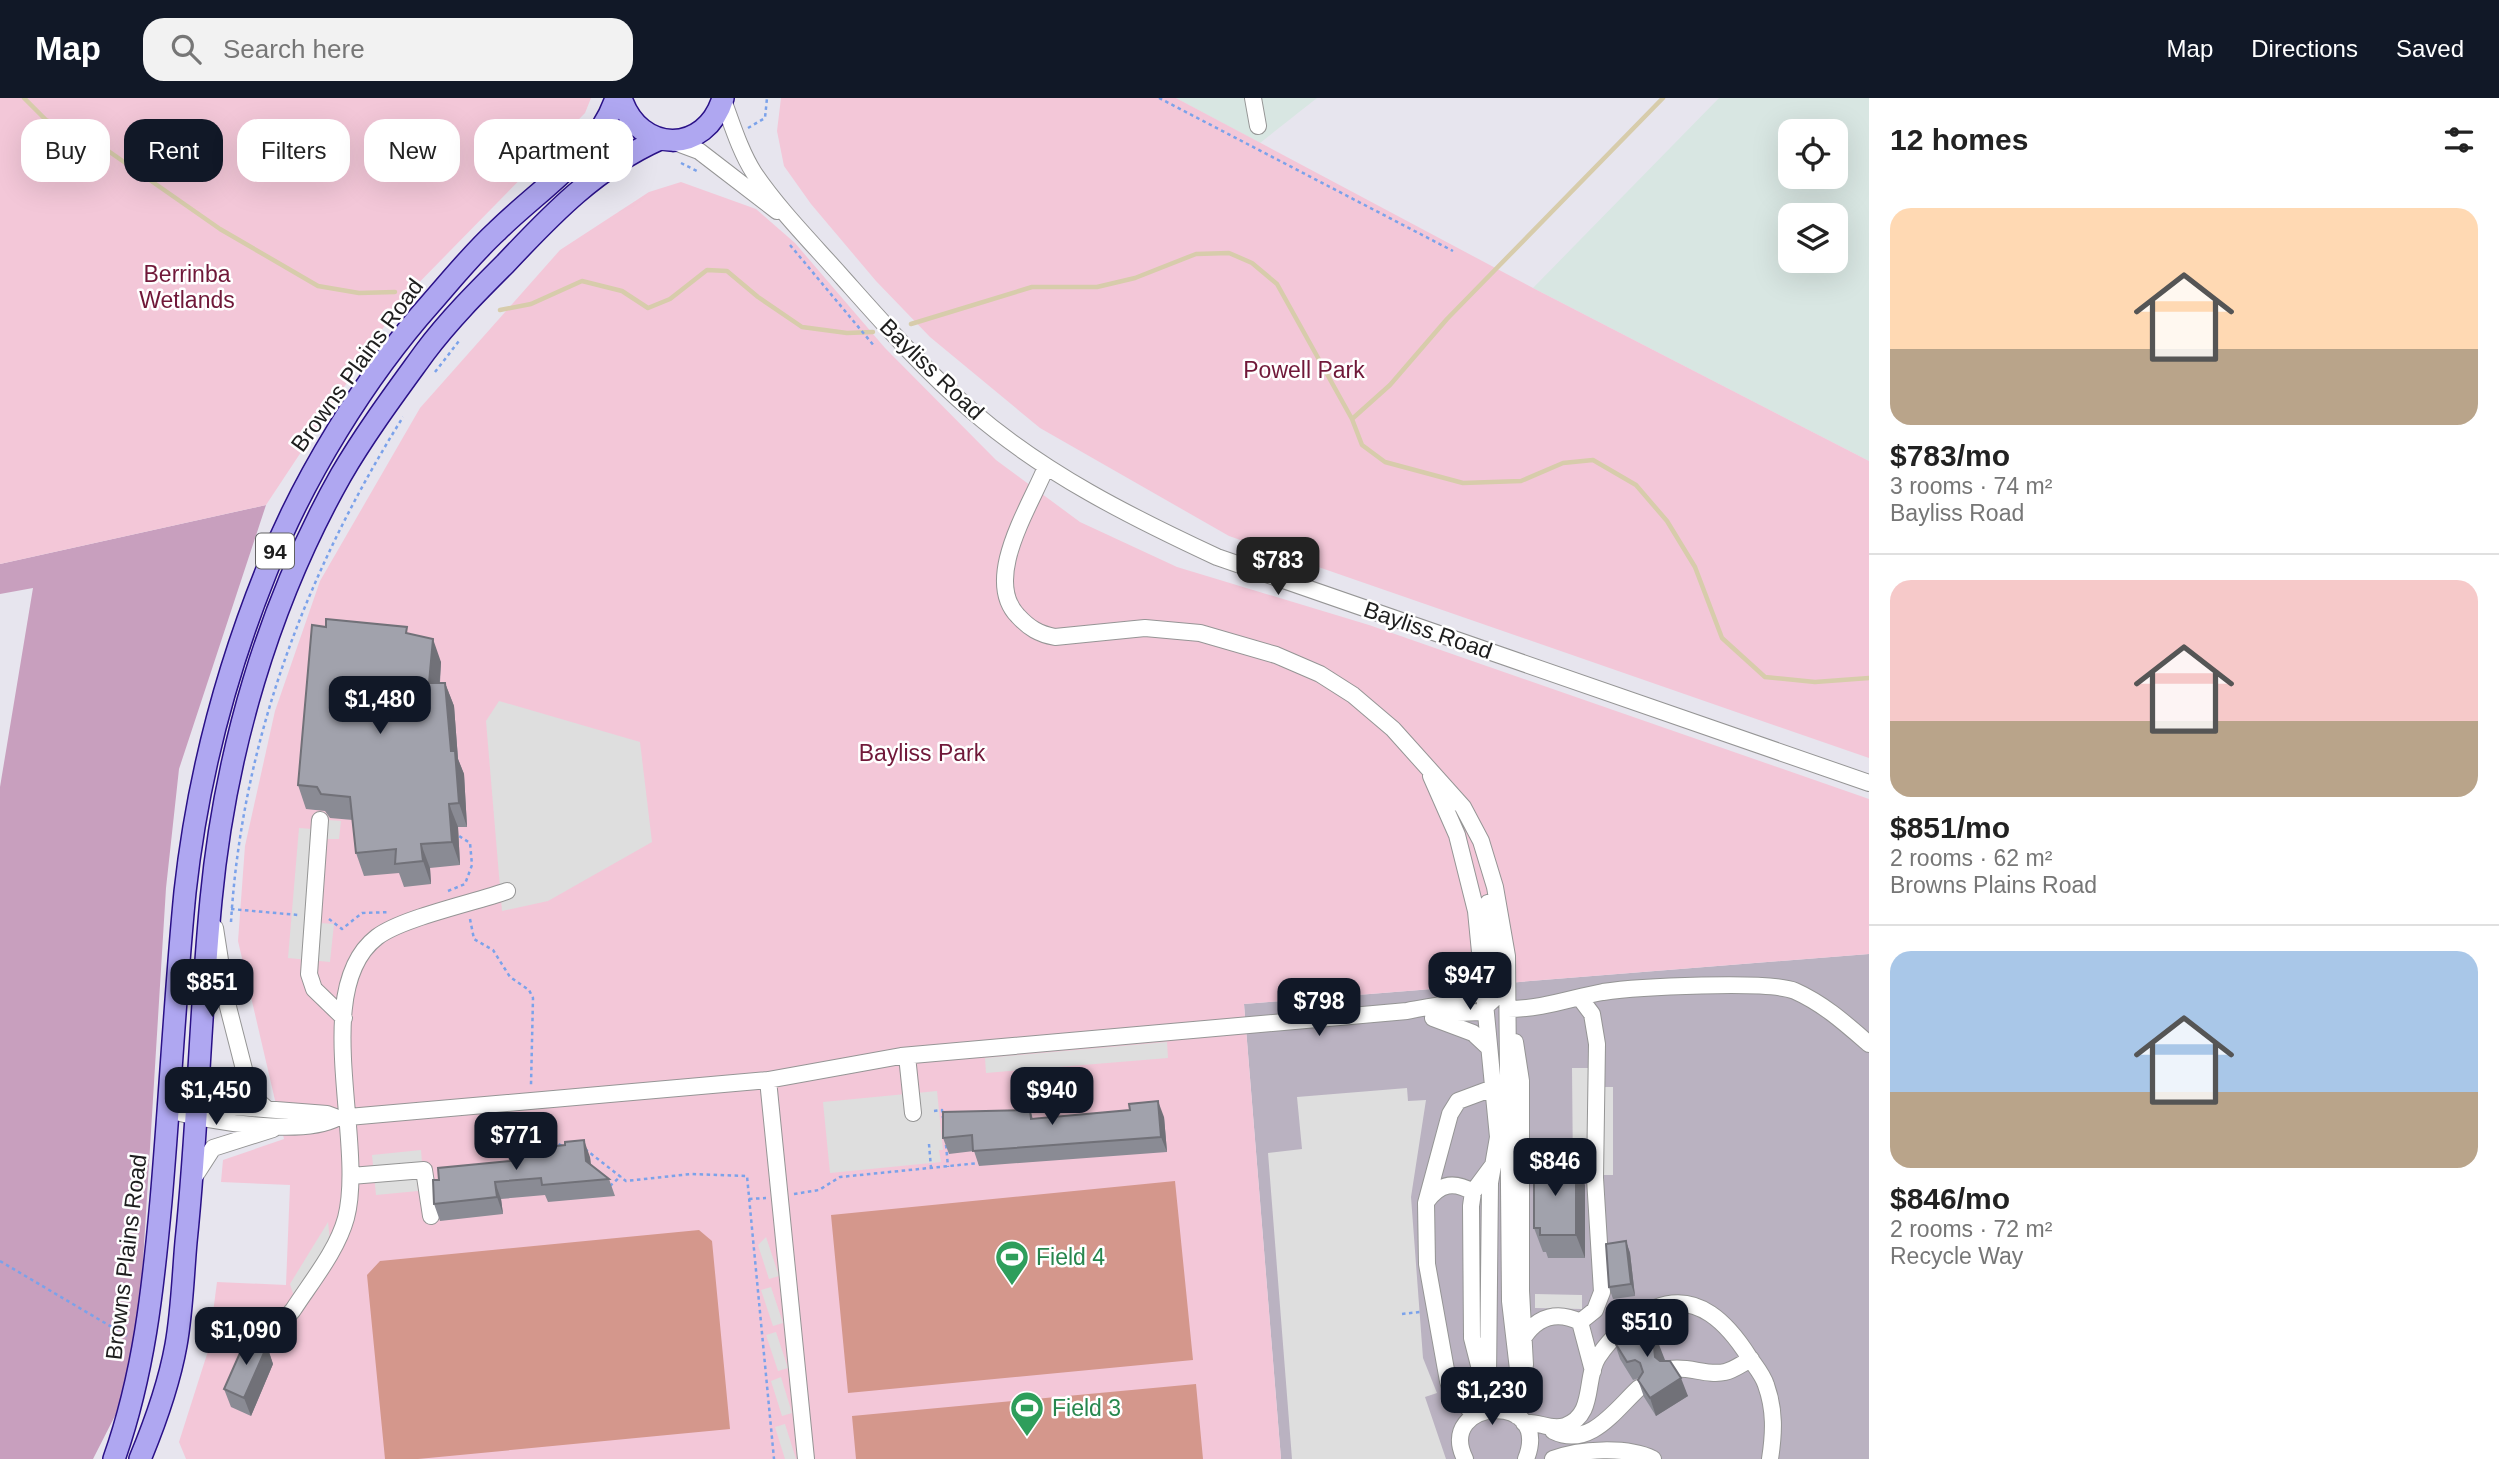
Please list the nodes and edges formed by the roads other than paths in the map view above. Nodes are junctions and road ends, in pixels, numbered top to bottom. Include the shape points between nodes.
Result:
1 (616, 98) edge
2 (621, 98) edge
3 (1253, 98) edge
4 (723, 99) edge
5 (1258, 126) dead end
6 (666, 140) junction
7 (799, 228) junction
8 (1046, 467) junction
9 (1429, 771) junction
10 (1869, 783) edge
11 (320, 820) dead end
12 (1481, 841) junction
13 (507, 891) dead end
14 (211, 901) junction
15 (1484, 987) junction
16 (1580, 998) junction
17 (1508, 1009) junction
18 (1485, 1010) junction
19 (1415, 1013) junction
20 (344, 1018) junction
21 (1869, 1044) edge
22 (1488, 1047) junction
23 (907, 1056) junction
24 (768, 1080) junction
25 (1493, 1088) junction
26 (205, 1109) junction
27 (267, 1109) junction
28 (169, 1110) junction
29 (913, 1113) dead end
30 (343, 1118) junction
31 (282, 1127) junction
32 (1493, 1165) junction
33 (351, 1176) junction
34 (192, 1182) junction
35 (1473, 1192) junction
36 (1426, 1203) junction
37 (431, 1216) edge
38 (1580, 1321) junction
39 (275, 1322) dead end
40 (1524, 1337) junction
41 (1751, 1359) junction
42 (1670, 1369) edge
43 (1593, 1371) junction
44 (1485, 1387) junction
45 (1639, 1388) edge
46 (1521, 1395) junction
47 (1478, 1413) junction
48 (1521, 1419) junction
49 (1548, 1428) junction
50 (1626, 1456) edge
51 (114, 1459) edge
52 (140, 1459) edge
53 (806, 1459) edge
54 (1465, 1459) edge
55 (1527, 1459) edge
56 (1553, 1459) edge
57 (1653, 1459) edge
58 (1770, 1459) edge

1 - 28 main road, Browns Plains Road / 94 via 598,136 494,233 427,307 375,376 310,475 266,571 229,677 202,777 185,891
2 - 6 main road via 634,124
3 - 5 street
4 - 6 main road, 94 via 705,129 690,138
4 - 7 street, Bayliss Road via 754,172
6 - 7 street, Bayliss Road via 699,151
6 - 14 main road, Browns Plains Road / 94 via 606,168 560,206 455,316 387,404 341,475 265,648 222,814
7 - 8 street, Bayliss Road via 908,351 973,412
8 - 9 street via 1006,559 1003,586 1011,609 1027,625 1055,637 1145,628 1200,634 1276,654 1353,695 1393,729
8 - 10 street, Bayliss Road via 1134,518 1217,557
9 - 12 street via 1463,807
9 - 15 street via 1464,859 1476,911
11 - 20 street via 309,974 314,989
12 - 17 street via 1503,923
12 - 18 street via 1497,989
13 - 20 street via 395,927 376,938 358,959 346,984
14 - 26 main road, Browns Plains Road / 94
14 - 27 street via 226,999 245,1073 253,1097
15 - 18 street
15 - 19 street
16 - 17 street via 1533,1009
16 - 21 street via 1604,992 1737,985 1793,990 1833,1013
16 - 38 street via 1592,1014 1597,1044 1595,1178 1602,1292 1595,1310
17 - 40 street via 1521,1080
17 - 46 street via 1510,1301
18 - 19 street
18 - 22 street
19 - 22 street via 1474,1033
19 - 23 street
20 - 30 street
22 - 25 street
23 - 24 street
23 - 29 street
24 - 30 street
24 - 53 street
25 - 32 street via 1497,1137
25 - 36 street via 1458,1101 1450,1114
26 - 27 street
26 - 28 street
26 - 31 street
26 - 34 main road, Browns Plains Road / 94
27 - 30 street
28 - 51 main road, Browns Plains Road / 94 via 151,1313 133,1407
30 - 31 street
30 - 33 street
31 - 34 street via 213,1148
32 - 35 street
32 - 44 street
33 - 37 street via 424,1170
33 - 39 street via 346,1218 338,1239 293,1310
34 - 52 main road, Browns Plains Road / 94 via 176,1346
35 - 36 street via 1446,1185 1435,1190
35 - 44 street via 1472,1338
36 - 47 street via 1427,1264 1448,1381 1452,1393
38 - 40 street via 1556,1316 1540,1320
38 - 43 street
40 - 46 street
41 - 42 street via 1727,1371
41 - 43 street via 1713,1313 1681,1302 1655,1308 1626,1326 1597,1358
41 - 58 street via 1765,1382 1772,1409
43 - 49 street via 1582,1413 1566,1426
44 - 47 street
45 - 49 street via 1588,1433 1559,1434
46 - 48 street
47 - 48 street via 1497,1408
47 - 54 street via 1463,1430
48 - 49 street
48 - 55 street via 1531,1442
50 - 56 street via 1574,1453
50 - 57 street

